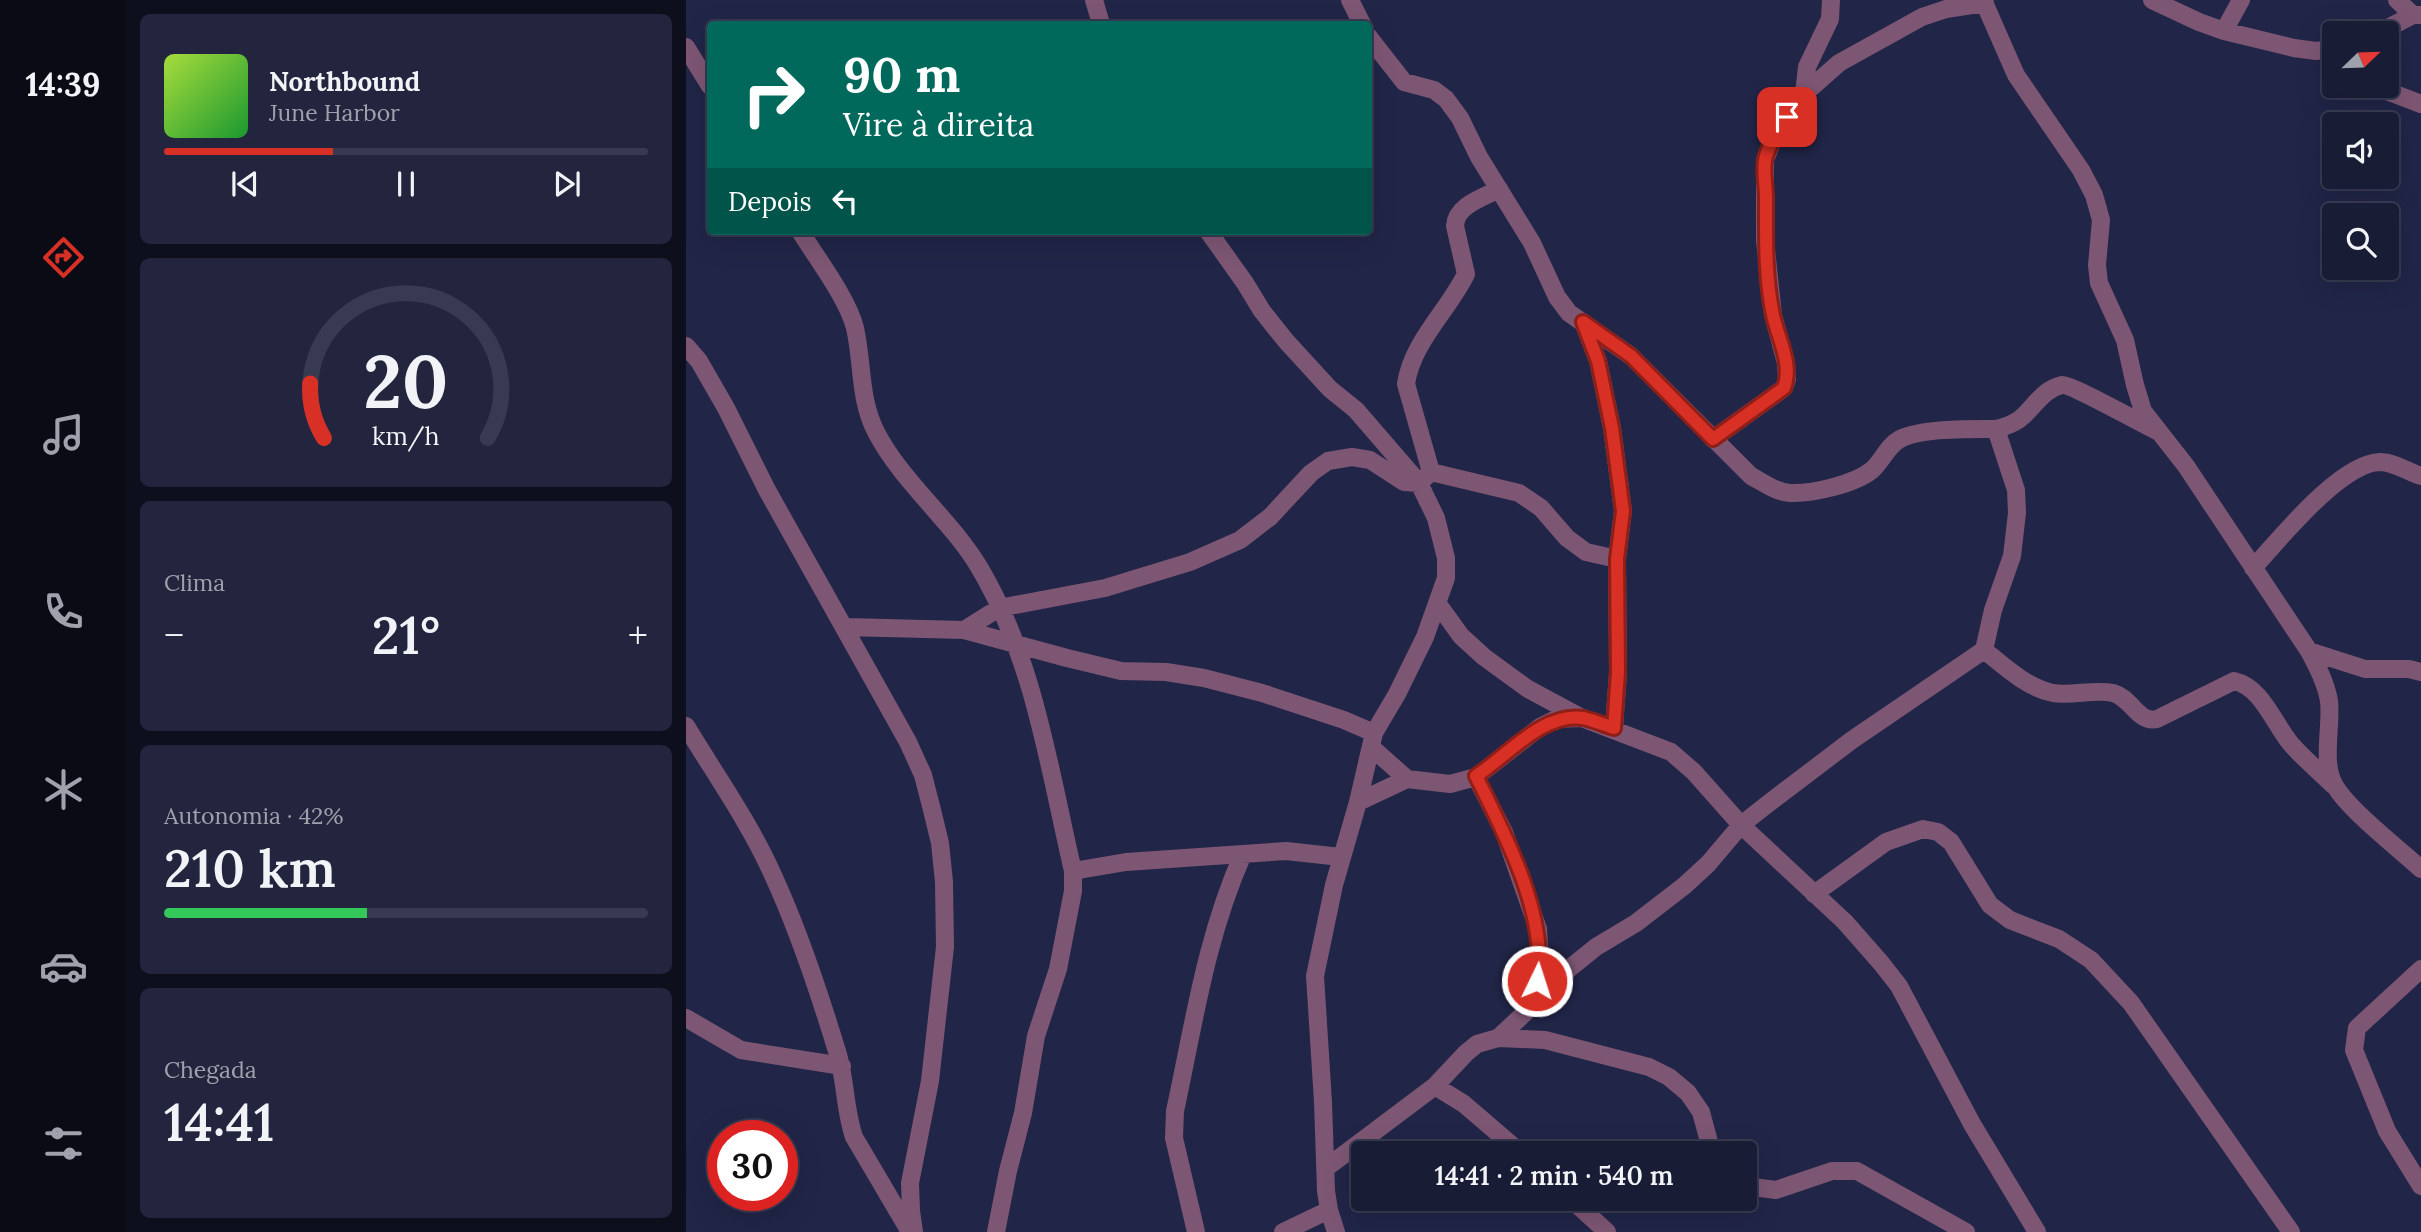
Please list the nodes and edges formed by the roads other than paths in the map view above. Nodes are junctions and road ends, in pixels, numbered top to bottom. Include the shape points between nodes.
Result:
1 (1094, 0) edge
2 (1350, 0) edge
3 (1831, 0) edge
4 (2152, 0) edge
5 (2241, 0) edge
6 (2397, 0) edge
7 (1984, 1) edge
8 (2417, 15) edge
9 (1100, 21) edge
10 (1360, 21) edge
11 (2399, 23) edge
12 (2224, 31) junction
13 (1372, 41) edge
14 (686, 47) edge
15 (2322, 50) edge
16 (707, 81) edge
17 (1804, 94) junction
18 (2399, 96) edge
19 (2421, 104) edge
20 (1499, 190) junction
21 (802, 235) edge
22 (1211, 235) edge
23 (1583, 322) junction
24 (686, 346) edge
25 (1996, 429) junction
26 (2159, 432) junction
27 (1713, 439) junction
28 (2421, 476) edge
29 (1425, 478) junction
30 (1617, 559) junction
31 (2252, 568) junction
32 (1438, 604) junction
33 (999, 608) junction
34 (846, 627) junction
35 (964, 630) junction
36 (1017, 645) junction
37 (1984, 650) junction
38 (2309, 651) junction
39 (2421, 672) edge
40 (1582, 718) junction
41 (686, 726) edge
42 (1614, 728) junction
43 (1372, 740) junction
44 (1476, 776) junction
45 (1407, 779) junction
46 (2334, 786) junction
47 (1358, 802) junction
48 (1741, 825) junction
49 (1243, 854) junction
50 (1341, 857) junction
51 (2421, 869) edge
52 (1073, 871) junction
53 (1814, 894) junction
54 (2421, 969) edge
55 (1532, 1003) junction
56 (686, 1018) edge
57 (1498, 1038) junction
58 (1545, 1040) junction
59 (842, 1066) junction
60 (1435, 1086) junction
61 (1507, 1141) edge
62 (1709, 1141) edge
63 (1326, 1168) junction
64 (2421, 1185) edge
65 (1757, 1188) edge
66 (1329, 1209) junction
67 (1584, 1211) edge
68 (912, 1232) edge
69 (996, 1232) edge
70 (1196, 1232) edge
71 (1283, 1232) edge
72 (1336, 1232) edge
73 (1607, 1232) edge
74 (1966, 1232) edge
75 (2037, 1232) edge
76 (2291, 1232) edge

1 - 9 street
2 - 10 street
3 - 17 street via 1830,19 1807,68
4 - 12 street
5 - 12 street
6 - 8 street
7 - 17 street via 1922,17 1839,63
7 - 26 street via 2016,75 2094,195 2101,220 2099,283 2125,340 2143,411
8 - 11 street
12 - 15 street via 2294,48
13 - 20 street via 1404,82 1434,90 1446,99
14 - 16 street
17 - 27 street via 1765,160 1768,279 1787,379 1784,388
18 - 19 street
20 - 23 street via 1532,243 1557,297
20 - 29 street via 1456,218 1466,274 1408,369 1406,384
21 - 33 street via 855,326 866,406 875,430 888,454 978,567
22 - 29 street via 1286,341
23 - 27 street via 1631,356
23 - 30 street via 1598,361 1612,428 1623,511
24 - 34 street via 726,408 767,491
25 - 26 street via 2019,422 2050,389 2062,385
25 - 27 street via 1902,438 1863,477 1818,491 1790,493 1772,489 1751,476
25 - 37 street via 2016,490 2017,513 2012,556
26 - 31 street
28 - 31 street via 2383,462 2367,464 2325,492
29 - 30 street via 1518,493 1541,508 1586,552
29 - 32 street via 1446,558
29 - 33 street via 1404,482 1370,460 1328,461 1240,540 1190,562 1105,587
30 - 42 street
31 - 38 street
32 - 40 street via 1461,636 1484,657 1528,689
32 - 43 street
33 - 35 street
33 - 36 street
34 - 35 street
34 - 68 street via 923,775 940,843 944,947 930,1081 910,1182
35 - 36 street
36 - 43 street via 1121,671 1166,672 1262,693 1345,720
36 - 52 street
37 - 46 street via 2034,685 2053,693 2113,693 2149,721 2234,681 2243,683 2291,743
37 - 48 street via 1852,740
38 - 39 street via 2365,669
38 - 46 street via 2329,701
40 - 42 street
40 - 44 street via 1556,719 1540,727
41 - 59 street via 772,872
42 - 48 street via 1671,752
43 - 45 street
43 - 47 street
44 - 45 street via 1450,784
44 - 55 street via 1504,832 1538,929 1540,964
45 - 47 street
46 - 51 street
47 - 50 street
48 - 53 street
48 - 55 street via 1684,886 1596,947
49 - 50 street via 1286,851
49 - 52 street via 1126,862
49 - 70 street via 1212,934 1175,1111 1174,1138
50 - 63 street via 1315,976
52 - 69 street via 1059,969 1037,1036
53 - 75 street via 1845,922 1899,986 1972,1124
53 - 76 street via 1886,842 1923,829 1938,832 1951,842 1990,905 2010,920 2059,939 2091,960 2131,1003
54 - 64 street via 2357,1028 2354,1050 2387,1131
55 - 57 street
55 - 58 street
56 - 59 street via 741,1050
57 - 58 street
57 - 60 street via 1466,1053
58 - 62 street via 1669,1077 1701,1112
59 - 68 street via 854,1137
60 - 61 street
60 - 63 street
63 - 66 street
65 - 74 street via 1776,1190 1832,1171 1857,1171
66 - 71 street
66 - 72 street
67 - 73 street

